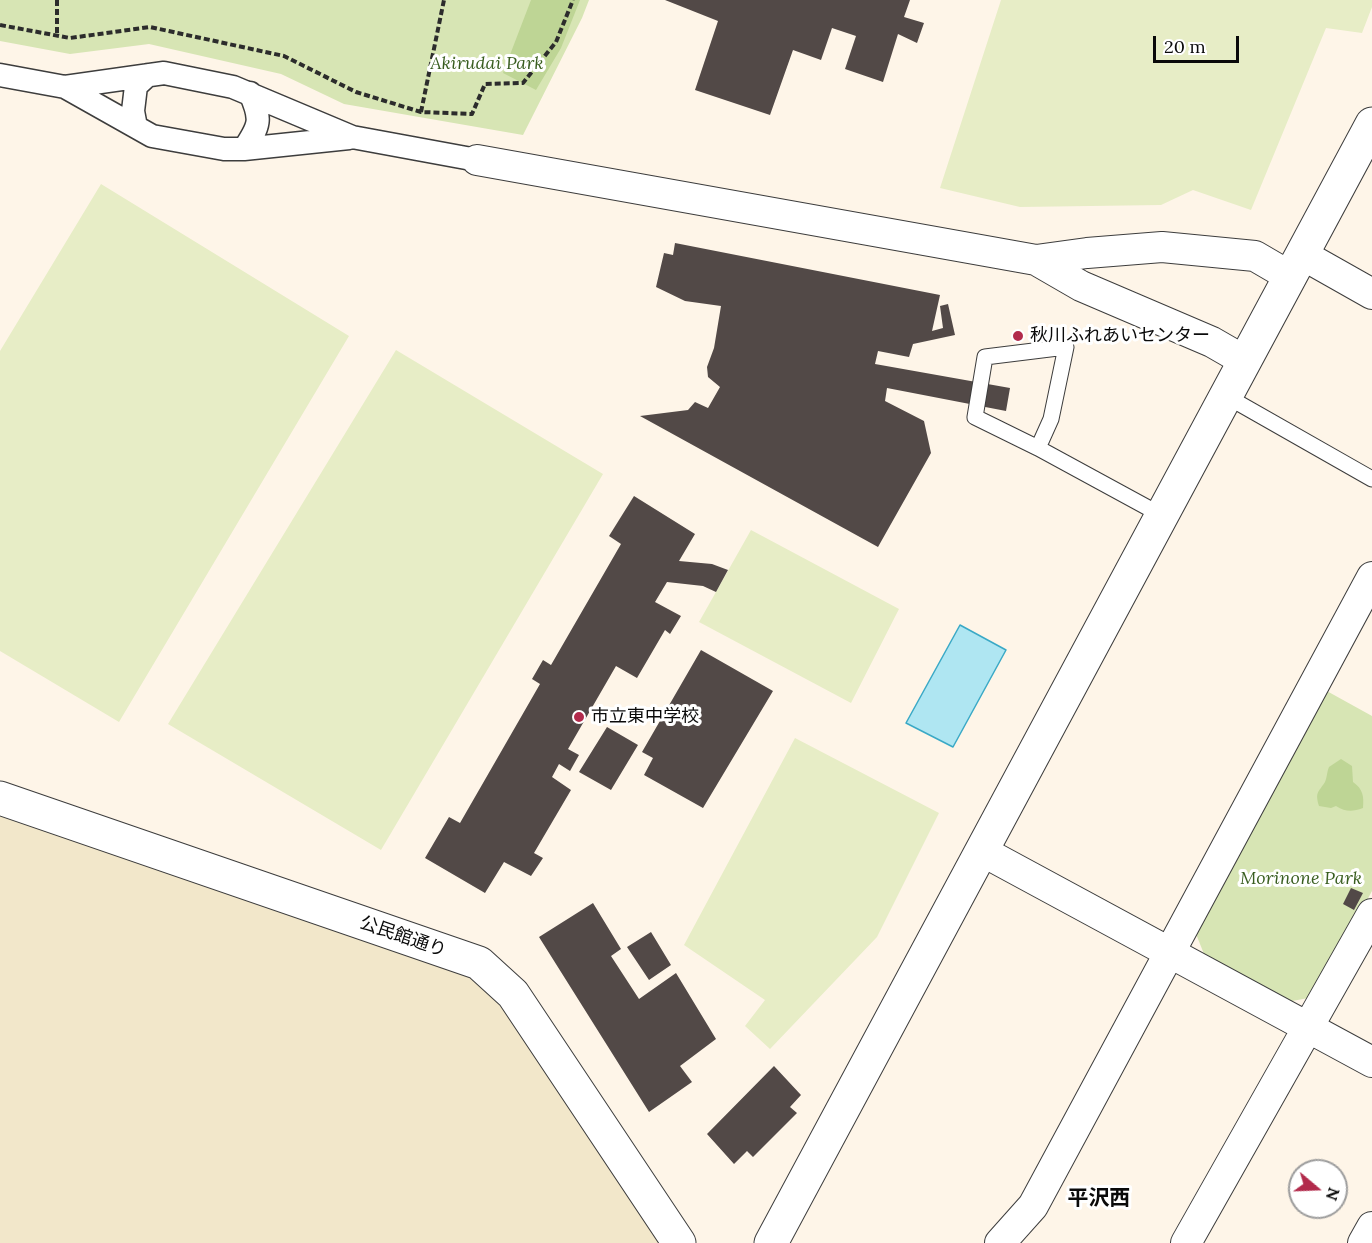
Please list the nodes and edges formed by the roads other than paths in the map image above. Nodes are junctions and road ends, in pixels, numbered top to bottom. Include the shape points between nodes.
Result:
1 (0, 75) edge
2 (148, 75) junction
3 (65, 87) junction
4 (250, 93) junction
5 (1372, 124) edge
6 (136, 127) junction
7 (352, 137) junction
8 (243, 149) junction
9 (477, 160) joint
10 (1036, 260) junction
11 (1297, 266) junction
12 (1372, 294) edge
13 (1245, 361) junction
14 (1226, 396) junction
15 (1038, 448) junction
16 (1372, 479) edge
17 (1163, 516) junction
18 (1372, 577) edge
19 (0, 798) edge
20 (982, 851) junction
21 (1372, 914) edge
22 (1169, 951) junction
23 (1308, 1027) junction
24 (1372, 1062) edge
25 (1372, 1227) edge
26 (679, 1243) edge
27 (771, 1243) edge
28 (1000, 1243) edge
29 (1186, 1243) edge
30 (1363, 1243) edge

1 - 3 street
2 - 3 street
2 - 4 street via 164,73
2 - 6 street via 136,86
3 - 6 street
4 - 7 street
4 - 8 street via 258,112 256,131
5 - 11 street
6 - 8 street via 152,136
7 - 8 street
7 - 9 street
9 - 10 street
10 - 11 street via 1162,247 1255,256
10 - 13 street via 1081,286 1212,342
11 - 12 street
11 - 13 street
13 - 14 street
14 - 16 lane
14 - 17 street
15 - 15 lane via 975,417 985,357 1066,347 1051,419
15 - 17 lane
17 - 20 street
18 - 22 street
19 - 26 street, 公民館通り via 479,963 513,994
20 - 22 street
20 - 27 street
21 - 23 street
22 - 23 street
22 - 28 street via 1033,1206
23 - 24 street
23 - 29 street
25 - 30 street

